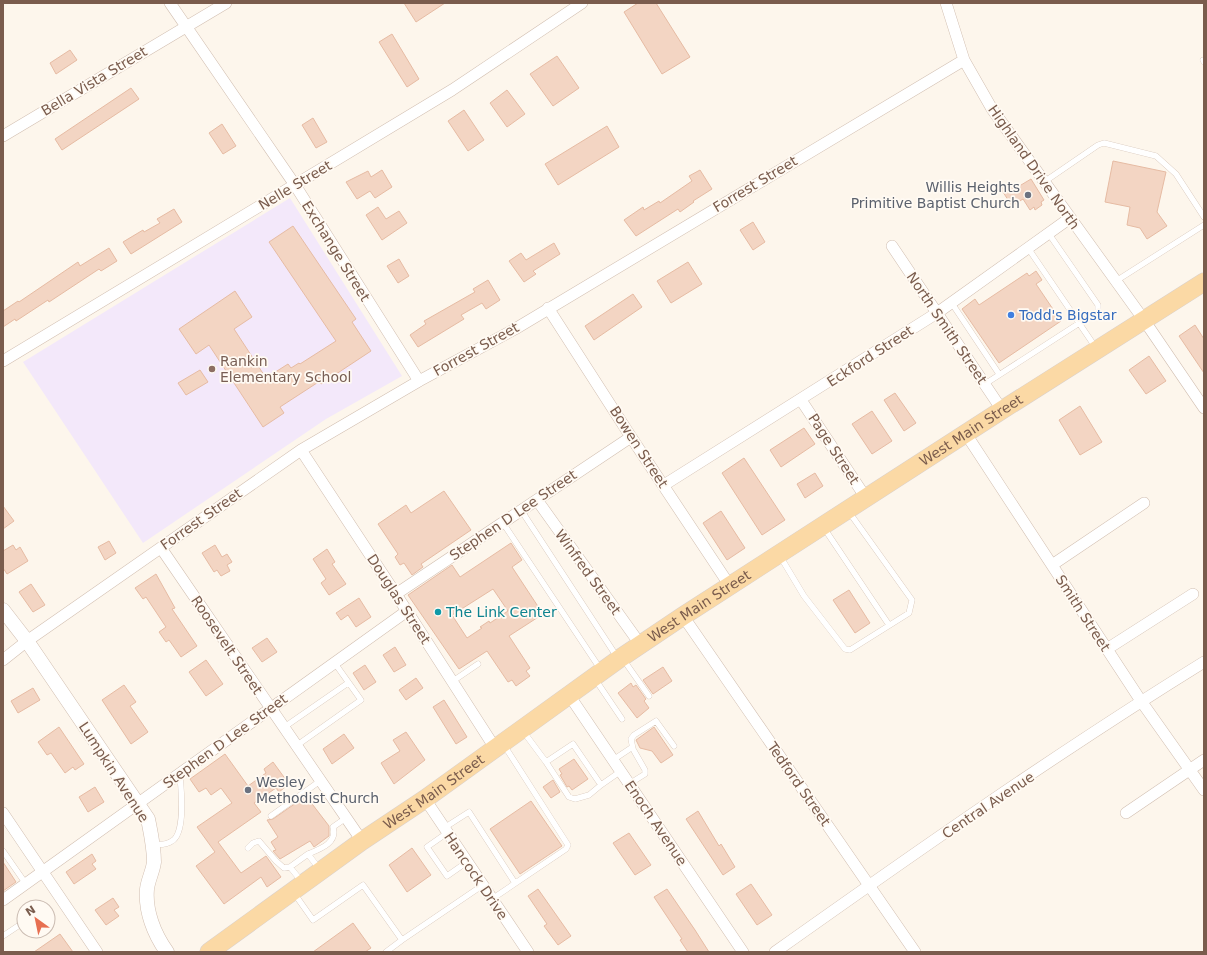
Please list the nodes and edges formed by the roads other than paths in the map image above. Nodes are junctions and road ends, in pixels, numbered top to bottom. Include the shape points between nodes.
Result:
1 (170, 3) edge
2 (226, 3) edge
3 (582, 3) edge
4 (946, 3) edge
5 (186, 26) junction
6 (964, 60) junction
7 (3, 136) edge
8 (1044, 182) junction
9 (295, 185) junction
10 (1204, 217) edge
11 (1070, 218) junction
12 (1204, 224) edge
13 (1049, 234) junction
14 (892, 246) dead end
15 (1028, 248) junction
16 (1116, 281) junction
17 (1204, 282) edge
18 (951, 302) junction
19 (548, 308) junction
20 (937, 313) junction
21 (1144, 320) junction
22 (1079, 323) junction
23 (1097, 350) junction
24 (3, 361) edge
25 (999, 374) junction
26 (419, 381) junction
27 (985, 384) junction
28 (801, 400) junction
29 (1204, 408) edge
30 (1002, 410) junction
31 (966, 434) junction
32 (630, 437) junction
33 (301, 450) junction
34 (664, 486) junction
35 (866, 498) junction
36 (537, 500) junction
37 (1144, 503) dead end
38 (521, 510) junction
39 (848, 510) junction
40 (503, 523) junction
41 (823, 526) junction
42 (161, 548) junction
43 (779, 554) junction
44 (1052, 565) junction
45 (730, 586) junction
46 (396, 594) junction
47 (1193, 594) dead end
48 (3, 610) edge
49 (407, 611) junction
50 (683, 616) junction
51 (889, 625) junction
52 (27, 641) junction
53 (640, 644) junction
54 (1107, 649) junction
55 (620, 658) junction
56 (3, 660) edge
57 (334, 662) junction
58 (1204, 662) edge
59 (478, 664) dead end
60 (598, 674) junction
61 (453, 681) junction
62 (348, 683) junction
63 (569, 695) junction
64 (649, 696) dead end
65 (1141, 701) junction
66 (269, 708) junction
67 (622, 719) dead end
68 (283, 728) junction
69 (522, 729) junction
70 (499, 745) junction
71 (296, 746) junction
72 (674, 746) dead end
73 (633, 749) junction
74 (613, 760) junction
75 (1204, 760) edge
76 (546, 762) junction
77 (1190, 770) junction
78 (621, 771) junction
79 (180, 774) junction
80 (320, 781) junction
81 (629, 784) junction
82 (601, 785) junction
83 (1204, 790) edge
84 (425, 799) junction
85 (137, 805) junction
86 (3, 812) edge
87 (1126, 814) dead end
88 (271, 816) dead end
89 (346, 818) junction
90 (446, 831) junction
91 (362, 841) junction
92 (153, 844) junction
93 (248, 848) dead end
94 (3, 851) edge
95 (308, 854) junction
96 (467, 862) junction
97 (290, 867) junction
98 (321, 871) junction
99 (43, 872) junction
100 (515, 883) junction
101 (26, 884) junction
102 (483, 885) junction
103 (869, 885) junction
104 (298, 887) junction
105 (492, 899) junction
106 (3, 900) edge
107 (16, 927) edge
108 (3, 936) edge
109 (402, 940) junction
110 (97, 952) edge
111 (167, 952) edge
112 (209, 952) edge
113 (386, 952) edge
114 (528, 952) edge
115 (743, 952) edge
116 (775, 952) edge
117 (915, 952) edge

1 - 5 street, Exchange Street
2 - 5 street, Bella Vista Street
3 - 9 street, Nelle Street via 452,90
4 - 6 street, Highland Drive North
5 - 7 street, Bella Vista Street
5 - 9 street, Exchange Street
6 - 8 street, Highland Drive North via 992,109
6 - 19 street, Forrest Street
8 - 10 lane via 1104,143 1156,156 1176,174
8 - 11 street, Highland Drive North
9 - 24 street, Nelle Street
9 - 26 street, Exchange Street
11 - 13 street, Eckford Street
11 - 16 street, Highland Drive North
12 - 16 lane
13 - 15 street, Eckford Street
13 - 22 lane via 1098,305 1098,311
14 - 20 street, North Smith Street
15 - 18 street, Eckford Street
15 - 22 lane
16 - 21 street, Highland Drive North
17 - 21 main road, West Main Street
18 - 20 street, Eckford Street
18 - 25 lane
19 - 26 street, Forrest Street via 515,329
19 - 32 street, Bowen Street
20 - 27 street, North Smith Street
20 - 28 street, Eckford Street
21 - 23 main road, West Main Street
21 - 29 street, Highland Drive North
22 - 23 lane
22 - 25 lane
23 - 30 main road, West Main Street
25 - 27 lane
26 - 33 street, Forrest Street
27 - 30 street, North Smith Street
28 - 34 street, Eckford Street
28 - 35 street, Page Street
30 - 31 main road, West Main Street
31 - 35 main road, West Main Street
31 - 44 street, Smith Street
32 - 34 street, Bowen Street
32 - 36 street, Stephen D Lee Street
33 - 42 street, Forrest Street
33 - 46 street, Douglas Street
34 - 45 street, Bowen Street
35 - 39 main road, West Main Street
36 - 38 street, Stephen D Lee Street
36 - 53 street, Winfred Street
37 - 44 street
38 - 40 street, Stephen D Lee Street
38 - 55 lane
39 - 41 main road, West Main Street
39 - 51 lane via 912,600 909,613
40 - 46 street, Stephen D Lee Street
40 - 60 lane
41 - 43 main road, West Main Street
41 - 51 lane
42 - 52 street, Forrest Street
42 - 66 street, Roosevelt Street
43 - 45 main road, West Main Street
43 - 51 lane via 804,596 845,648 850,650
44 - 54 street, Smith Street
45 - 50 main road, West Main Street
46 - 49 street, Douglas Street
47 - 54 street
48 - 52 street, Lumpkin Avenue
49 - 57 street, Stephen D Lee Street
49 - 61 street, Douglas Street
50 - 53 main road, West Main Street
50 - 103 street, Tedford Street
52 - 56 street, Forrest Street
52 - 85 street, Lumpkin Avenue
53 - 55 main road, West Main Street
54 - 65 street, Smith Street
55 - 60 main road, West Main Street
55 - 64 lane
57 - 62 lane
57 - 66 street, Stephen D Lee Street
58 - 65 street, Central Avenue
59 - 61 lane
60 - 63 main road, West Main Street
60 - 67 lane
61 - 70 street, Douglas Street
62 - 68 lane
62 - 71 lane via 361,700
63 - 69 main road, West Main Street
63 - 74 street, Enoch Avenue
65 - 77 street, Smith Street
65 - 103 street, Central Avenue
66 - 68 street, Roosevelt Street
66 - 79 street, Stephen D Lee Street
68 - 71 street, Roosevelt Street
69 - 70 main road, West Main Street
69 - 76 lane
70 - 84 main road, West Main Street
70 - 100 lane via 568,844 566,849
71 - 80 street, Roosevelt Street
72 - 73 lane via 656,721 634,735
73 - 74 lane
73 - 81 lane via 645,774
74 - 78 street, Enoch Avenue
75 - 77 street
76 - 82 lane via 569,797 582,798
76 - 82 lane via 573,744
77 - 83 street, Smith Street
77 - 87 street
78 - 81 street, Enoch Avenue
78 - 82 lane
79 - 85 street, Stephen D Lee Street
79 - 92 lane via 181,819 176,835 173,841 163,845
80 - 88 lane
80 - 89 street, Roosevelt Street
81 - 115 street, Enoch Avenue
84 - 90 street, Hancock Drive
84 - 91 main road, West Main Street
85 - 92 street, Lumpkin Avenue via 148,819
85 - 99 street, Stephen D Lee Street
86 - 99 street
89 - 91 street, Roosevelt Street
89 - 95 lane via 334,827 332,840
90 - 96 street, Hancock Drive
90 - 96 lane via 426,847 447,876
90 - 100 lane via 469,812
91 - 98 main road, West Main Street
92 - 111 street, Lumpkin Avenue via 154,863 147,889 148,911 152,925
93 - 97 lane via 259,841 284,868
94 - 101 lane
95 - 97 lane
95 - 98 lane
96 - 102 street, Hancock Drive
97 - 104 lane
98 - 104 main road, West Main Street
99 - 101 street, Stephen D Lee Street
99 - 110 street
100 - 105 lane
101 - 106 street, Stephen D Lee Street
102 - 105 street, Hancock Drive
102 - 109 lane
103 - 116 street, Central Avenue
103 - 117 street, Tedford Street
104 - 109 lane via 313,920 363,885
104 - 112 main road, West Main Street
105 - 114 street, Hancock Drive
107 - 108 lane
109 - 113 lane

